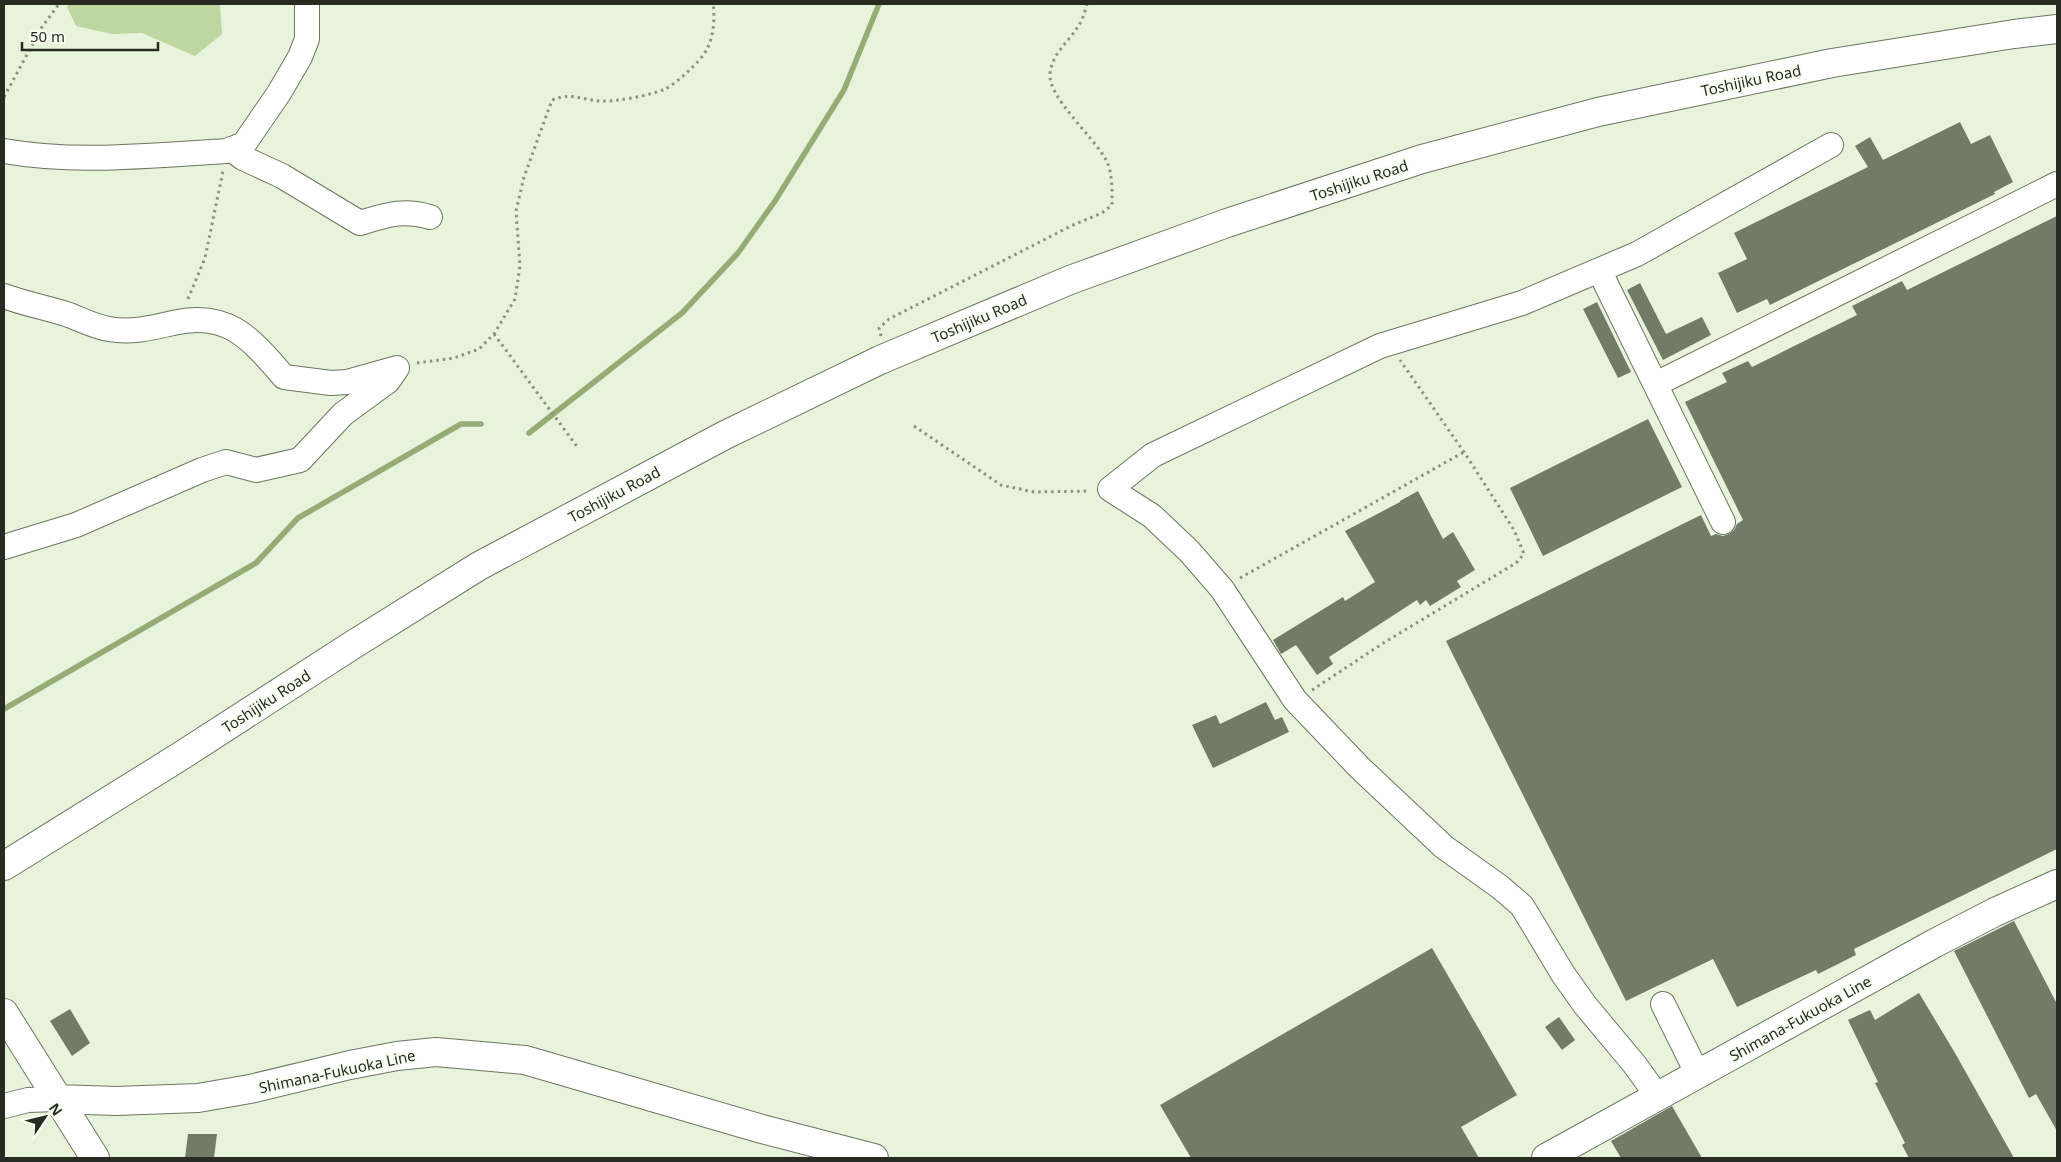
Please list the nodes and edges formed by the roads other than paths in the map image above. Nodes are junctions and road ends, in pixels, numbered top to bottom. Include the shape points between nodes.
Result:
1 (306, 4) edge
2 (2057, 29) edge
3 (1831, 145) dead end
4 (229, 150) junction
5 (4, 151) edge
6 (2057, 184) edge
7 (430, 217) dead end
8 (1600, 272) junction
9 (4, 296) edge
10 (1656, 384) junction
11 (1723, 522) dead end
12 (4, 547) edge
13 (4, 866) edge
14 (2057, 884) edge
15 (1663, 1004) dead end
16 (4, 1013) edge
17 (1698, 1075) junction
18 (1658, 1097) junction
19 (57, 1099) junction
20 (4, 1106) edge
21 (95, 1158) edge
22 (874, 1158) edge
23 (1546, 1158) edge

1 - 4 street via 307,39 300,57 244,144
2 - 13 main road, Toshijiku Road via 1832,63 1598,112 1422,159 1070,280 880,360 742,426 488,562
3 - 8 street
4 - 5 street via 84,157 30,156
4 - 7 street via 282,176 360,223 392,213 413,212
6 - 10 street
8 - 10 street
8 - 18 street via 1522,304 1387,344 1153,455 1110,489 1152,516 1222,588 1296,700 1413,820 1522,906 1585,1005
9 - 12 street via 107,329 135,331 178,321 208,320 232,326 254,343 284,377 347,382 397,368 388,381 343,414 300,460 256,470 226,462 76,525
10 - 11 street
14 - 17 main road, Shimana-Fukuoka Line via 1935,943
15 - 17 street
16 - 19 main road
17 - 18 main road, Shimana-Fukuoka Line
18 - 23 main road, Shimana-Fukuoka Line
19 - 20 street via 28,1100
19 - 21 main road
19 - 22 main road, Shimana-Fukuoka Line via 145,1101 198,1098 350,1065 436,1052 526,1060

